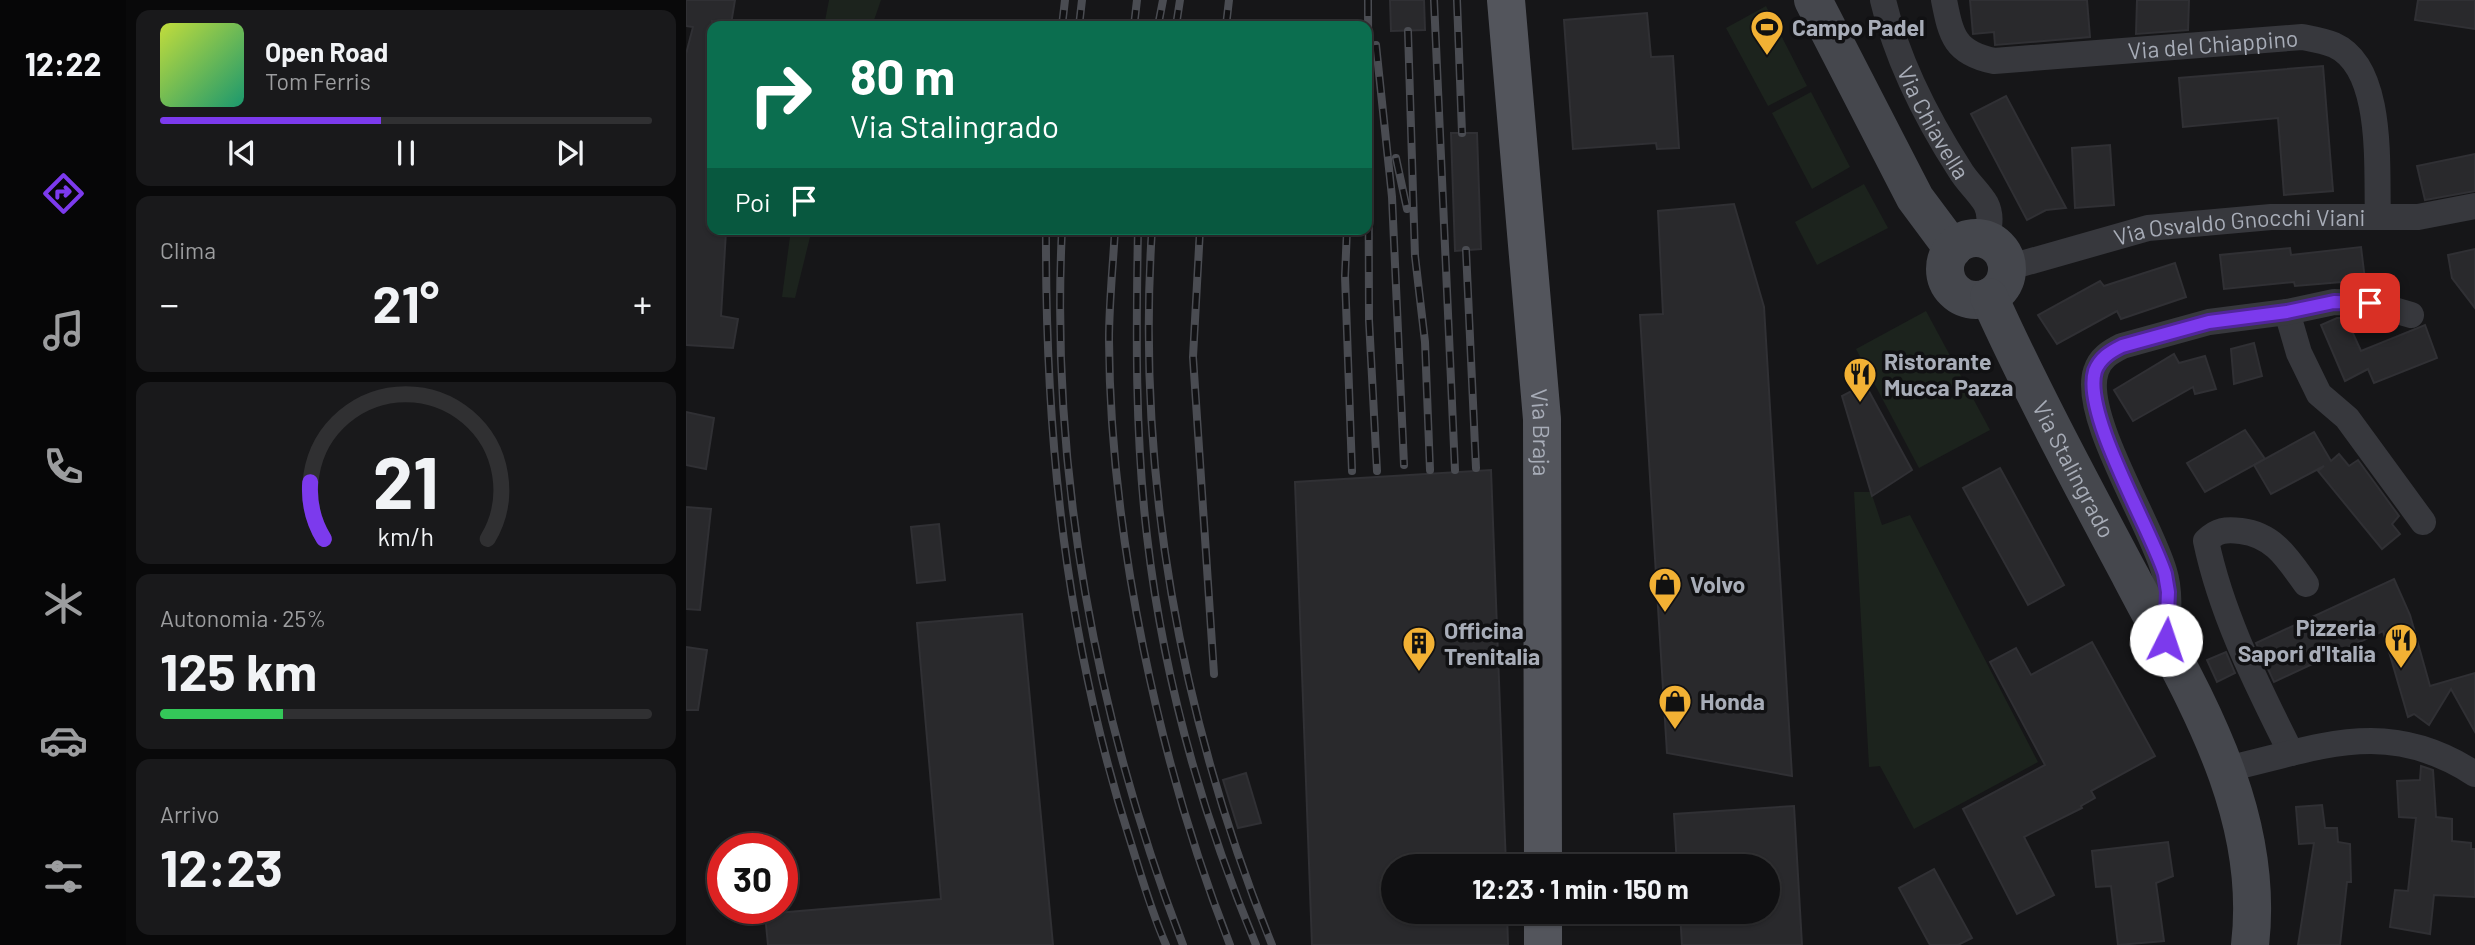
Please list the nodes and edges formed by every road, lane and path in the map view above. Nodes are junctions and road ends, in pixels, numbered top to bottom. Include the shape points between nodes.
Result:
1 (1506, 0) edge
2 (1813, 0) edge
3 (1883, 0) edge
4 (1944, 0) edge
5 (2475, 206) edge
6 (2378, 216) junction
7 (1984, 264) junction
8 (2287, 312) junction
9 (2411, 315) dead end
10 (2423, 522) dead end
11 (2306, 584) dead end
12 (2166, 640) junction
13 (2291, 753) junction
14 (2226, 769) junction
15 (2475, 774) edge
16 (1543, 854) edge
17 (1543, 924) edge
18 (1543, 945) edge
19 (2250, 945) edge

1 - 16 main road, Via Braja via 1542,419
2 - 7 street, Via Stalingrado via 1915,198
3 - 7 street, Via Chiavella via 1891,36 1910,82 1961,172 1986,204 1991,219
4 - 6 street, Via del Chiappino via 1958,46 1993,61 2302,37 2335,45 2358,67 2372,96
5 - 6 street, Via Osvaldo Gnocchi Viani via 2418,217
6 - 7 street, Via Osvaldo Gnocchi Viani via 2271,217 2148,228
7 - 12 street, Via Stalingrado via 2095,509
8 - 9 street, Via Stalingrado via 2353,301
8 - 10 street via 2319,394 2347,418
8 - 12 street, Via Stalingrado via 2209,322 2122,346 2109,353 2094,374 2107,436 2165,574
11 - 13 street via 2281,550 2258,533 2222,530 2206,541 2222,601 2249,669
12 - 14 street, Via Stalingrado
13 - 14 street
13 - 15 street via 2340,743 2398,741 2439,753
14 - 19 street, Via Stalingrado via 2248,852 2253,899
17 - 18 main road

